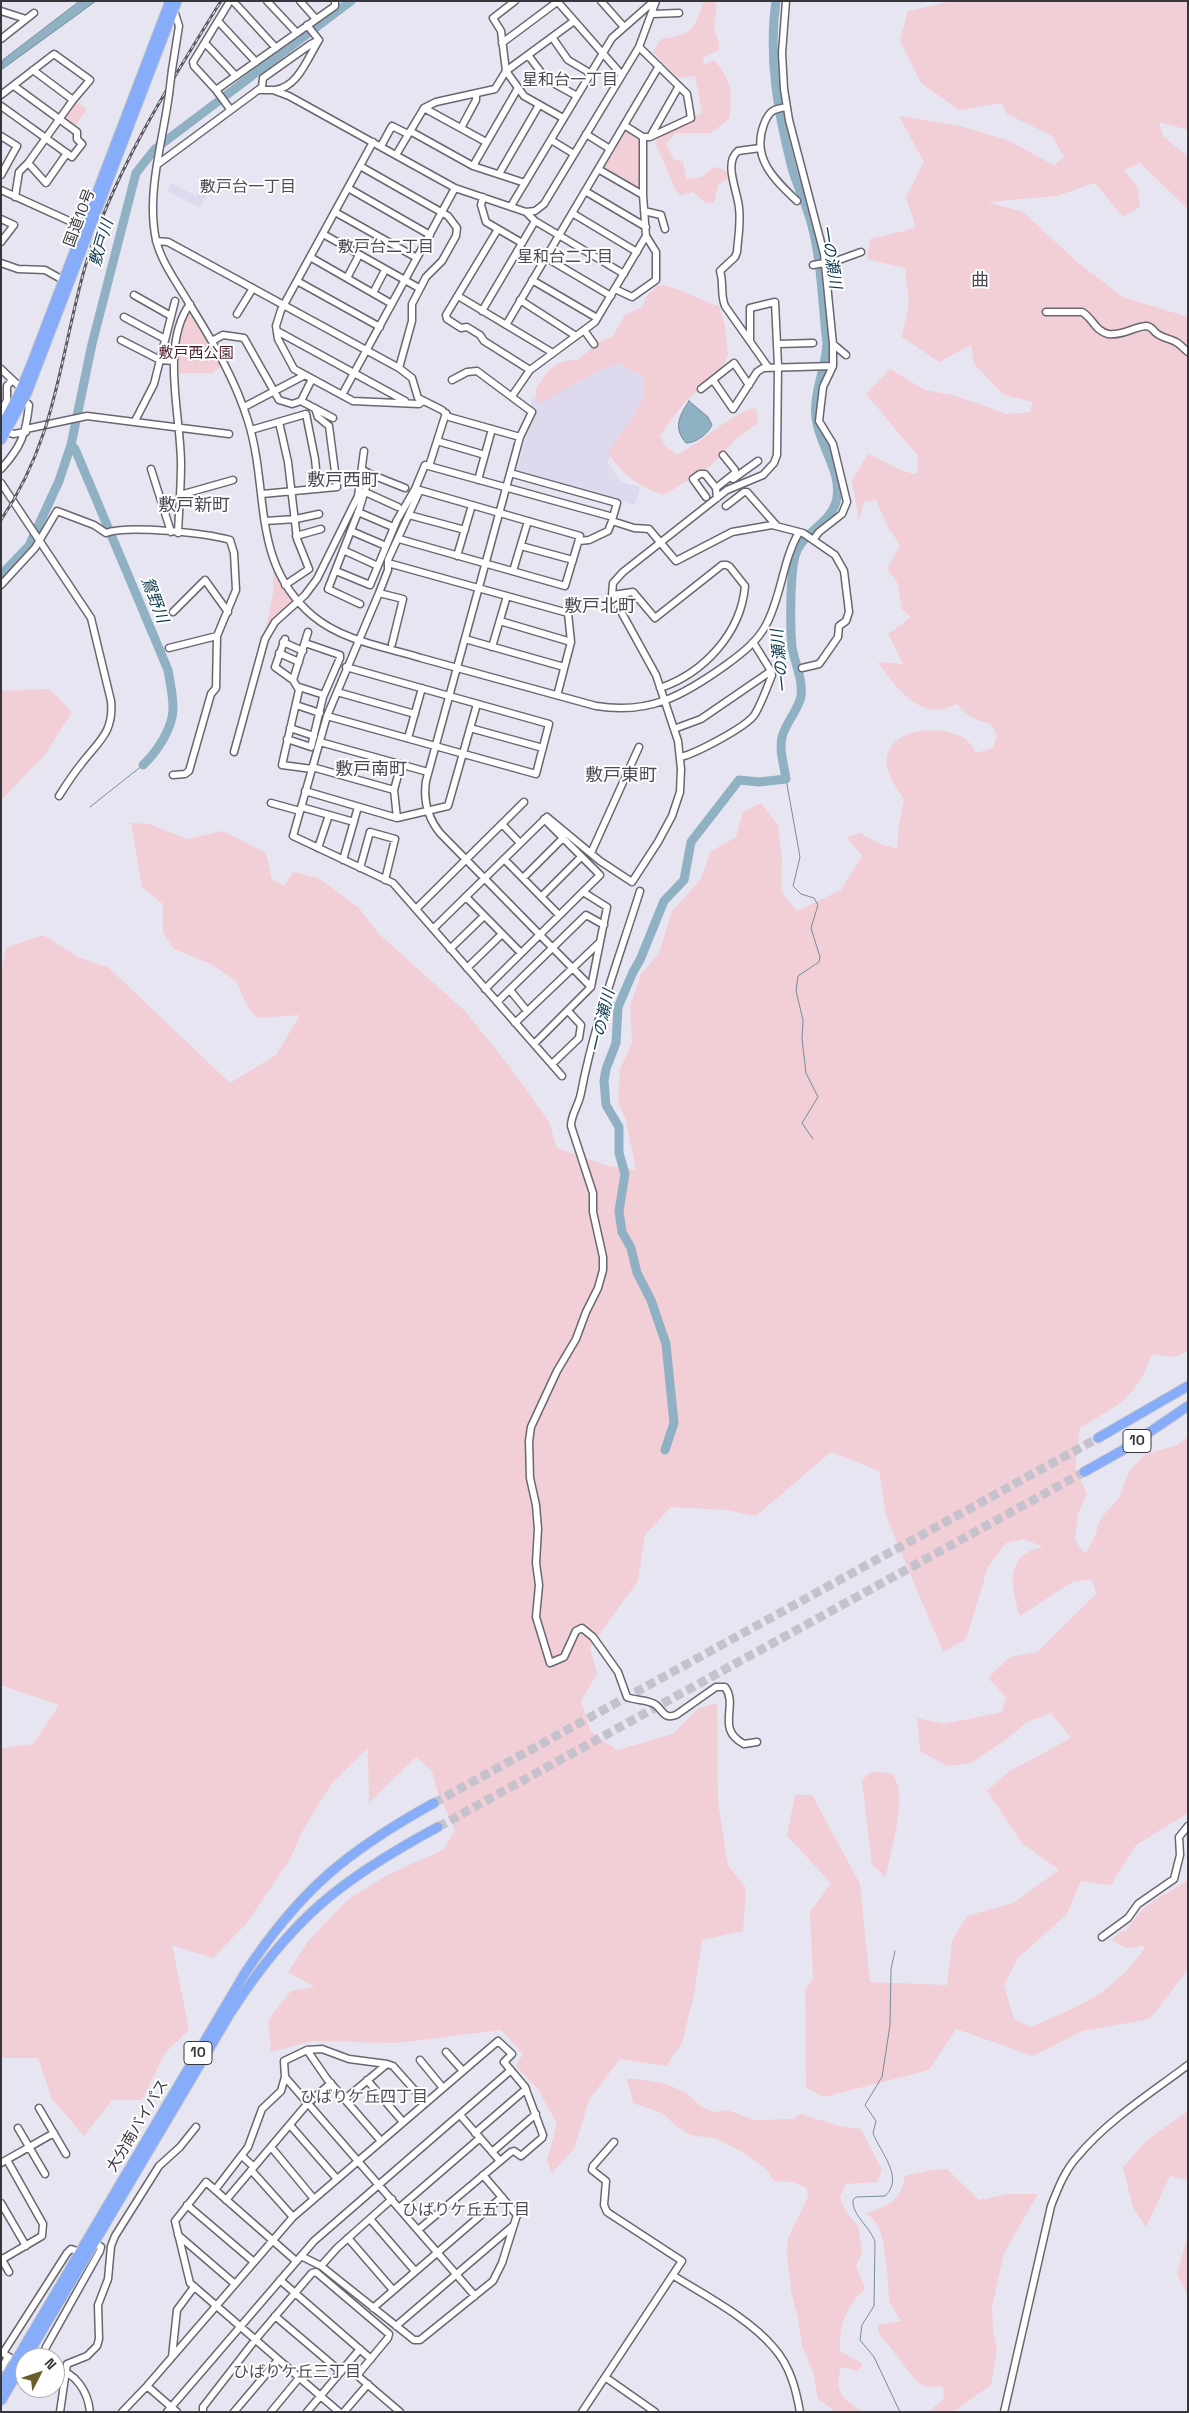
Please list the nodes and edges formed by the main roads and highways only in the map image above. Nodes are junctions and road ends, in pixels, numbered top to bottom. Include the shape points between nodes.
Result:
1 (173, 3) edge
2 (86, 229) junction
3 (4, 430) edge
4 (1, 440) edge
5 (1188, 1386) edge
6 (1188, 1406) edge
7 (1098, 1438) tunnel mouth
8 (1084, 1472) tunnel mouth
9 (434, 1803) tunnel mouth
10 (438, 1827) tunnel mouth
11 (29, 2348) edge
12 (30, 2348) edge
13 (15, 2369) edge
14 (15, 2375) edge
15 (1, 2386) edge
16 (1, 2401) edge

1 - 2 highway, 国道10号
2 - 3 highway, 国道10号
2 - 3 highway, 国道10号 via 24,400
3 - 4 highway, 国道10号
5 - 7 highway, 10
6 - 8 highway, 10
9 - 11 highway, 大分南バイパス / 10 via 378,1835 346,1858 280,1922 245,1973 80,2252
10 - 12 highway, 大分南バイパス / 10 via 339,1886 277,1946 231,2012
13 - 15 highway, 大分南バイパス / 10, bridge
14 - 16 highway, 大分南バイパス / 10, bridge

